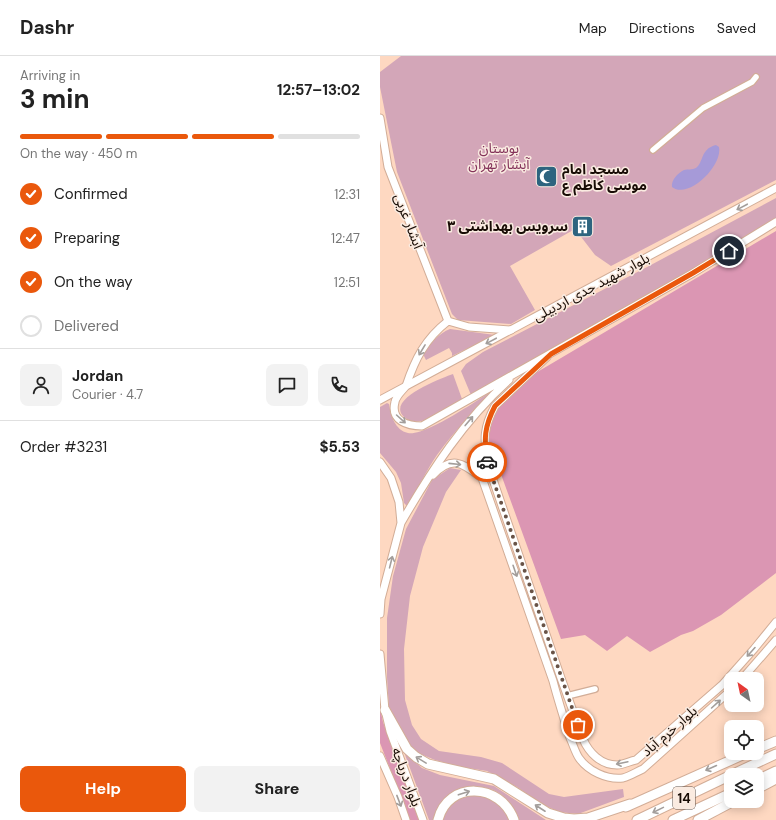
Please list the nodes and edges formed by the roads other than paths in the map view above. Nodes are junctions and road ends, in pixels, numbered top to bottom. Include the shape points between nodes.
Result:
1 (756, 77) dead end
2 (380, 118) edge
3 (653, 150) dead end
4 (776, 188) edge
5 (776, 222) edge
6 (448, 321) junction
7 (511, 330) junction
8 (551, 354) junction
9 (522, 369) junction
10 (406, 386) junction
11 (380, 400) edge
12 (380, 462) edge
13 (487, 462) junction
14 (482, 478) junction
15 (424, 483) junction
16 (401, 523) junction
17 (380, 614) edge
18 (776, 622) edge
19 (776, 640) edge
20 (380, 654) edge
21 (748, 672) edge
22 (561, 678) junction
23 (553, 681) junction
24 (595, 689) dead end
25 (567, 696) junction
26 (724, 696) edge
27 (385, 710) junction
28 (776, 741) edge
29 (764, 746) edge
30 (776, 754) edge
31 (380, 756) edge
32 (731, 760) edge
33 (746, 768) edge
34 (776, 771) edge
35 (764, 777) edge
36 (724, 778) edge
37 (776, 779) edge
38 (764, 785) edge
39 (724, 796) edge
40 (630, 804) junction
41 (724, 806) edge
42 (406, 820) edge
43 (423, 820) edge
44 (438, 820) edge
45 (514, 820) edge
46 (599, 820) edge
47 (637, 820) edge
48 (673, 820) edge
49 (698, 820) edge

1 - 3 street via 752,82 703,108
2 - 6 street, آبشار غربی via 388,167
4 -> 7 street, بلوار شهید جدی اردبیلی
5 - 8 street, بلوار شهید جدی اردبیلی
6 - 7 street via 469,327
6 -> 10 street via 430,337
7 -> 10 street, بلوار شهید جدی اردبیلی
8 - 9 street, بلوار شهید جدی اردبیلی
8 - 13 street, بلوار خرم آباد via 495,406 485,429
10 -> 9 street, بلوار شهید جدی اردبیلی via 395,403 395,414 401,422 411,426 422,426
15 -> 9 street via 467,423 493,394
10 - 11 street, بلوار شهید جدی اردبیلی
12 - 16 street via 391,478
13 - 14 street, بلوار خرم آباد via 482,452 475,452
13 - 22 street, بلوار خرم آباد
15 -> 14 street via 447,463 466,466
14 -> 23 street, بلوار خرم آباد
15 - 16 street
17 -> 16 street via 381,599
18 -> 25 street, بلوار خرم آباد via 722,684 636,760 618,765 606,763 593,755 587,747
19 - 21 street
20 - 27 street, بلوار دریاچه
22 - 23 street
22 - 25 street, بلوار خرم آباد
23 -> 26 street, بلوار خرم آباد via 562,716 579,758 594,771 612,778 622,778 643,769
24 - 25 street
40 -> 27 highway via 574,820 548,814 494,779 428,764 416,757 407,749
27 - 43 street, بلوار دریاچه via 390,731
28 - 29 highway
30 - 33 highway, 14
31 -> 42 street, بلوار دریاچه
32 -> 40 highway
34 - 35 highway
36 -> 47 highway, 14
37 - 38 highway
39 - 48 highway, 14
40 - 46 highway
41 - 49 highway
44 -> 45 highway via 445,806 457,796 472,791 488,792 505,803

